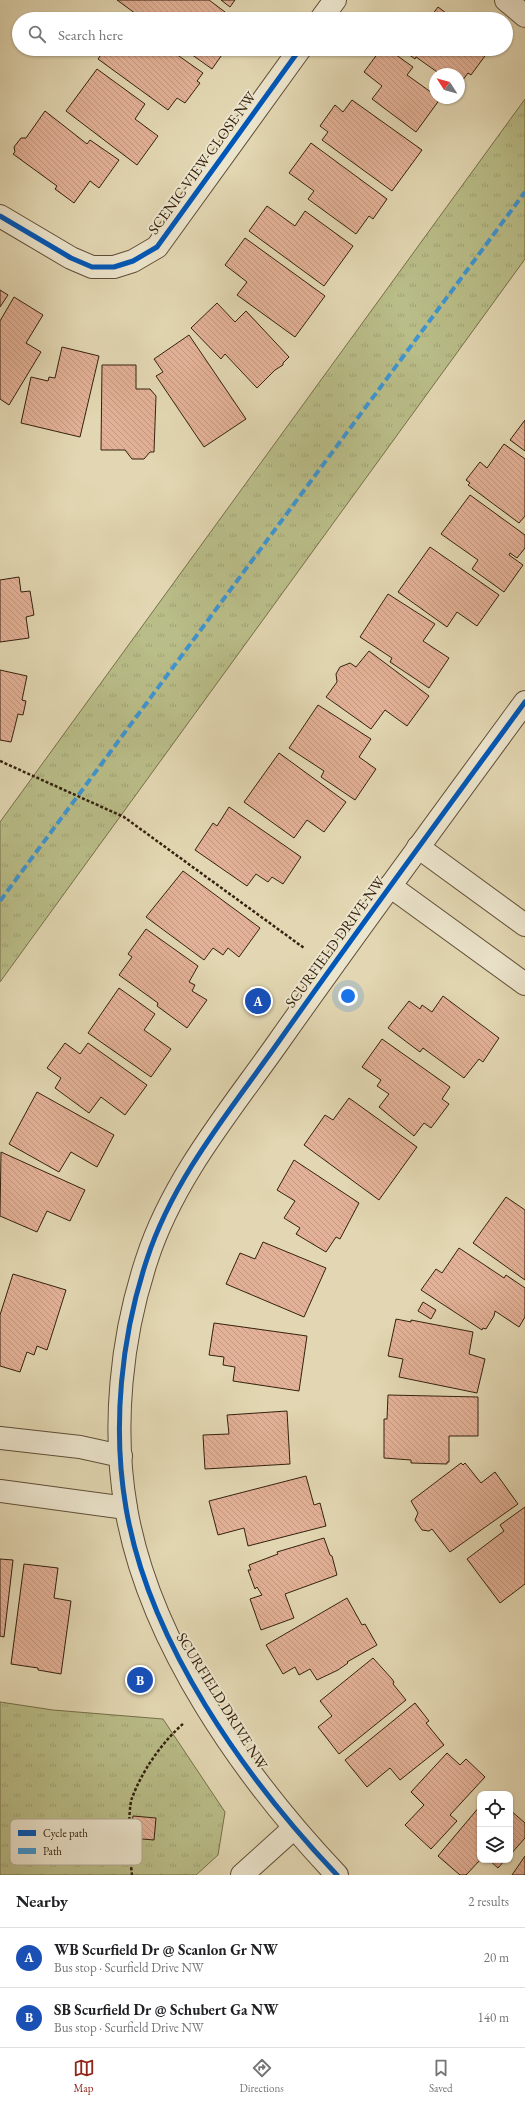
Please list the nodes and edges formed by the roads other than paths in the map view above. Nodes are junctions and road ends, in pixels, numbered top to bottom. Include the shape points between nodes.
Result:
1 (335, 0) edge
2 (506, 0) edge
3 (326, 12) edge
4 (525, 16) edge
5 (295, 56) edge
6 (0, 216) edge
7 (525, 702) edge
8 (418, 847) junction
9 (390, 886) junction
10 (525, 925) edge
11 (525, 984) edge
12 (0, 1438) edge
13 (121, 1456) junction
14 (0, 1491) edge
15 (126, 1508) junction
16 (294, 1828) junction
17 (329, 1872) edge
18 (242, 1875) edge

1 - 3 street
2 - 4 street
5 - 6 street, SCENIC VIEW CLOSE NW via 157,247 133,261 114,267 92,267 71,258
7 - 8 street, SCURFIELD DRIVE NW
8 - 9 street, SCURFIELD DRIVE NW
8 - 10 street
9 - 11 street
9 - 13 street, SCURFIELD DRIVE NW via 196,1159 172,1199 147,1257 135,1301 121,1377
12 - 13 street via 80,1447
13 - 15 street, SCURFIELD DRIVE NW
14 - 15 street
15 - 16 street, SCURFIELD DRIVE NW via 148,1590 166,1633 206,1704 256,1781
16 - 17 street, SCURFIELD DRIVE NW
16 - 18 street

